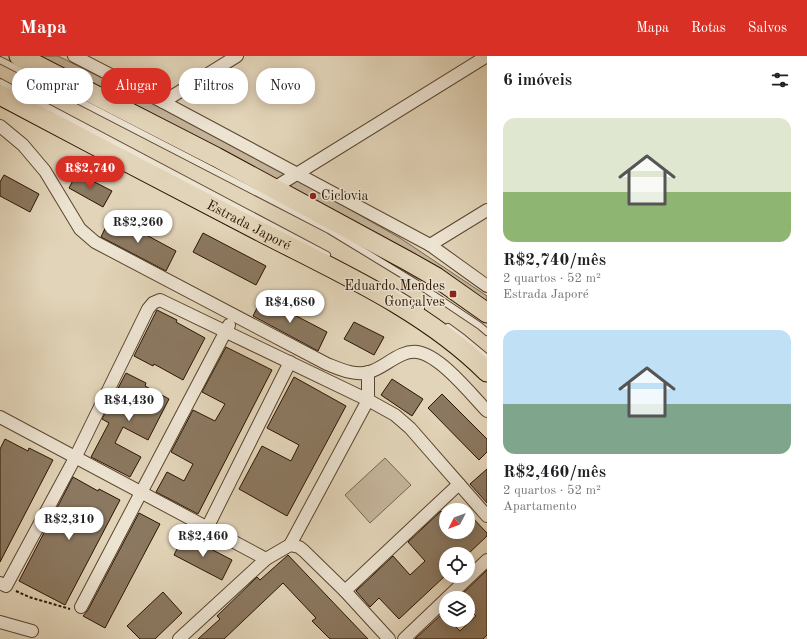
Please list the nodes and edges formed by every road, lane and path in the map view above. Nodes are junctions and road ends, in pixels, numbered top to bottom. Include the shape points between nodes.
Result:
1 (19, 56) edge
2 (74, 56) edge
3 (237, 56) edge
4 (487, 56) edge
5 (0, 60) edge
6 (101, 70) edge
7 (0, 82) edge
8 (0, 95) edge
9 (171, 98) edge
10 (168, 104) edge
11 (0, 126) edge
12 (297, 174) junction
13 (274, 188) junction
14 (487, 210) edge
15 (430, 245) junction
16 (331, 257) dead end
17 (487, 286) edge
18 (389, 289) dead end
19 (427, 312) dead end
20 (487, 313) edge
21 (234, 315) junction
22 (445, 325) dead end
23 (226, 331) junction
24 (487, 332) edge
25 (487, 358) edge
26 (290, 362) junction
27 (368, 372) junction
28 (487, 372) edge
29 (368, 400) junction
30 (487, 411) edge
31 (2, 422) edge
32 (75, 458) junction
33 (459, 484) junction
34 (140, 492) junction
35 (487, 516) edge
36 (207, 528) junction
37 (290, 545) junction
38 (266, 559) junction
39 (487, 560) edge
40 (3, 584) edge
41 (345, 591) junction
42 (455, 591) edge
43 (439, 606) edge
44 (80, 607) joint
45 (0, 622) edge
46 (32, 631) dead end
47 (179, 639) edge
48 (389, 639) edge
49 (404, 639) edge

1 - 13 main road
2 - 6 street
3 - 9 street
4 - 12 street
5 - 24 lane via 329,230 416,283
7 - 16 lane
8 - 28 main road, Estrada Japoré via 368,287 427,323
10 - 12 street
11 - 21 street via 23,145 45,171 80,230 87,236
12 - 13 street
12 - 15 street
13 - 20 main road via 436,277
14 - 15 street
15 - 17 street
18 - 19 lane
21 - 23 street
21 - 27 street via 327,364 351,373
22 - 25 lane
23 - 26 street
23 - 32 street via 168,302 160,300 153,303
23 - 34 street
26 - 29 street
26 - 36 street
27 - 29 street
27 - 30 street via 404,354 416,352 433,358 460,381
29 - 33 street via 395,415 410,428
29 - 37 street
31 - 32 street
32 - 34 street
32 - 40 street
33 - 35 street
33 - 41 street
34 - 36 street
34 - 44 street
36 - 38 street
37 - 38 street
37 - 41 street via 304,551
38 - 47 street
39 - 42 street
40 - 44 path via 29,597 67,609 76,610
41 - 48 street
43 - 49 street
45 - 46 street

